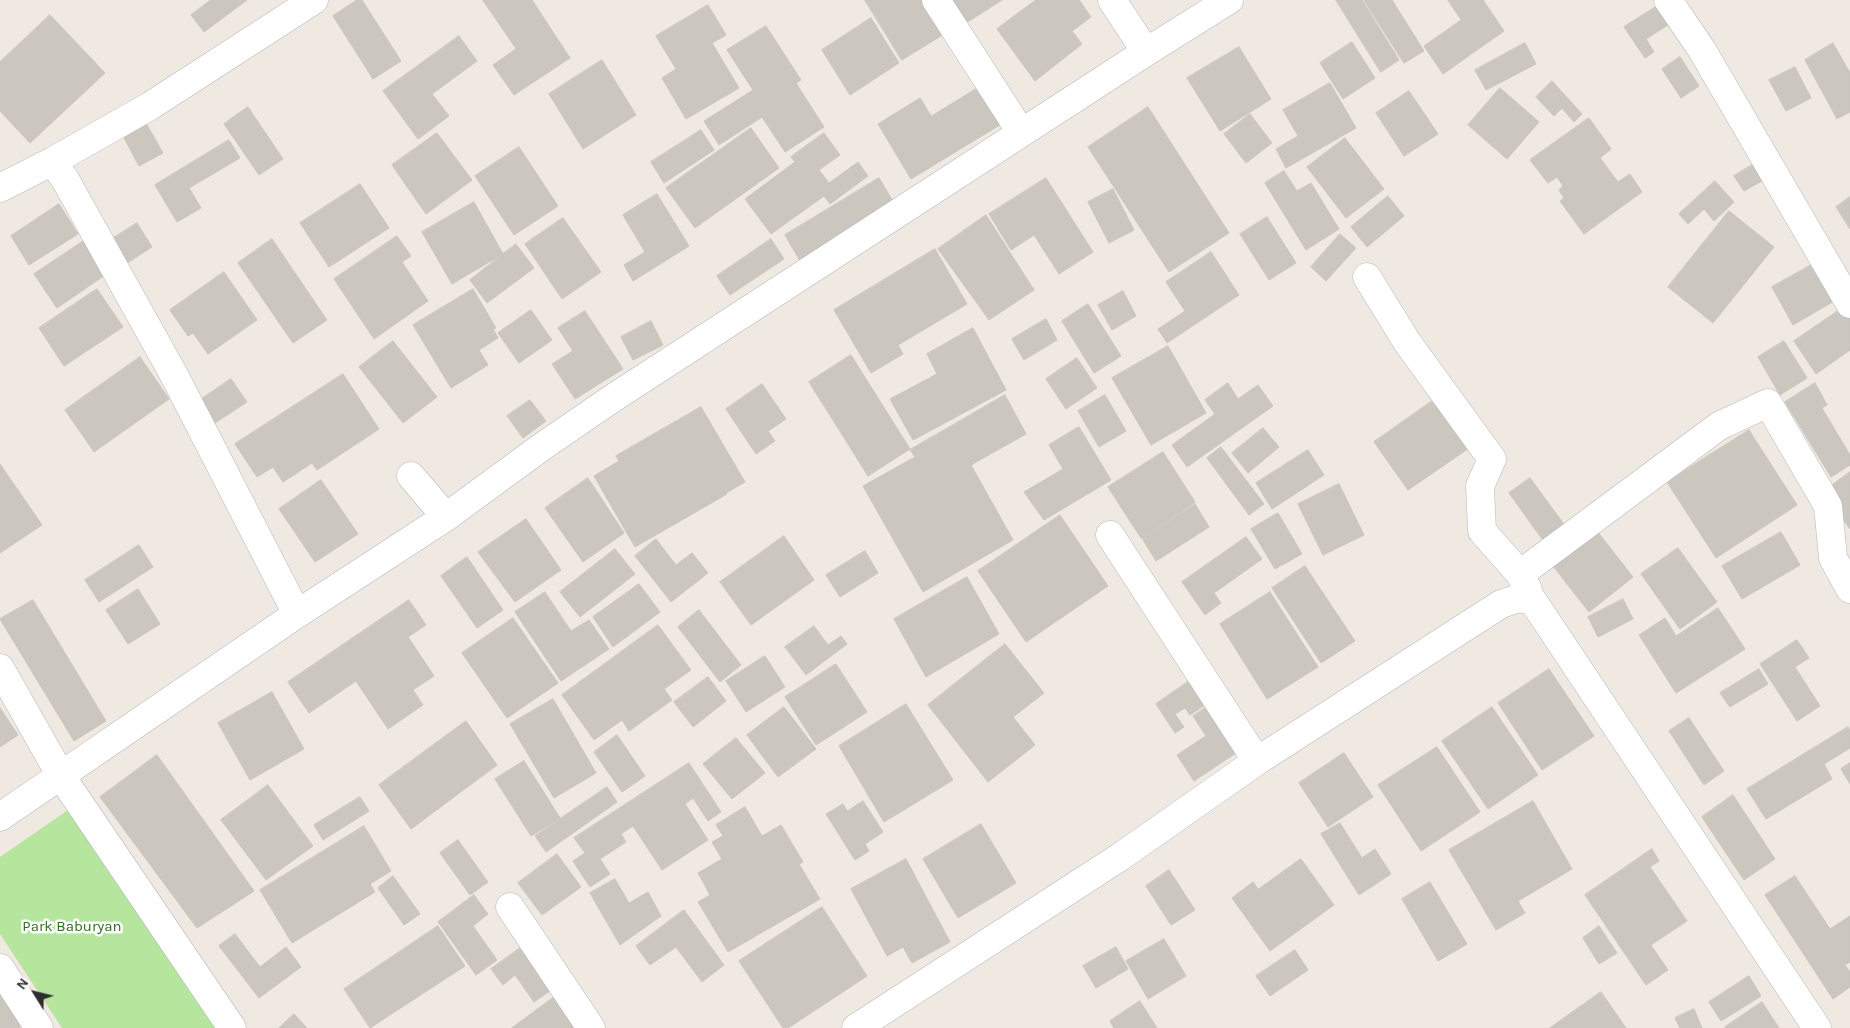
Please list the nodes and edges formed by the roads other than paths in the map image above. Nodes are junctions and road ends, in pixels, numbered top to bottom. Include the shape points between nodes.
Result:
1 (314, 0) edge
2 (936, 0) edge
3 (1112, 0) edge
4 (1229, 0) edge
5 (1668, 0) edge
6 (1146, 52) junction
7 (1021, 132) junction
8 (53, 161) junction
9 (0, 188) edge
10 (1367, 277) dead end
11 (1850, 304) edge
12 (411, 476) dead end
13 (446, 517) junction
14 (1110, 535) dead end
15 (1520, 574) junction
16 (1850, 589) edge
17 (1533, 601) junction
18 (298, 614) junction
19 (0, 668) edge
20 (1258, 761) junction
21 (61, 776) junction
22 (0, 817) edge
23 (510, 907) dead end
24 (0, 968) edge
25 (39, 1028) edge
26 (232, 1028) edge
27 (591, 1028) edge
28 (856, 1028) edge
29 (1817, 1028) edge

1 - 8 street via 150,106
2 - 7 street
3 - 6 street
4 - 6 street
5 - 11 street via 1702,50
6 - 7 street
7 - 13 street via 613,398
8 - 9 street
8 - 18 street via 174,375
10 - 15 street via 1408,342 1492,459 1480,486 1482,531
12 - 13 street
13 - 18 street
14 - 20 street
15 - 16 street via 1719,426 1768,404 1828,506 1834,558
15 - 17 street
17 - 20 street via 1519,598 1501,604
17 - 29 street
18 - 21 street
19 - 21 street
20 - 28 street via 1120,857
21 - 22 street
21 - 26 street
23 - 27 street
24 - 25 street

